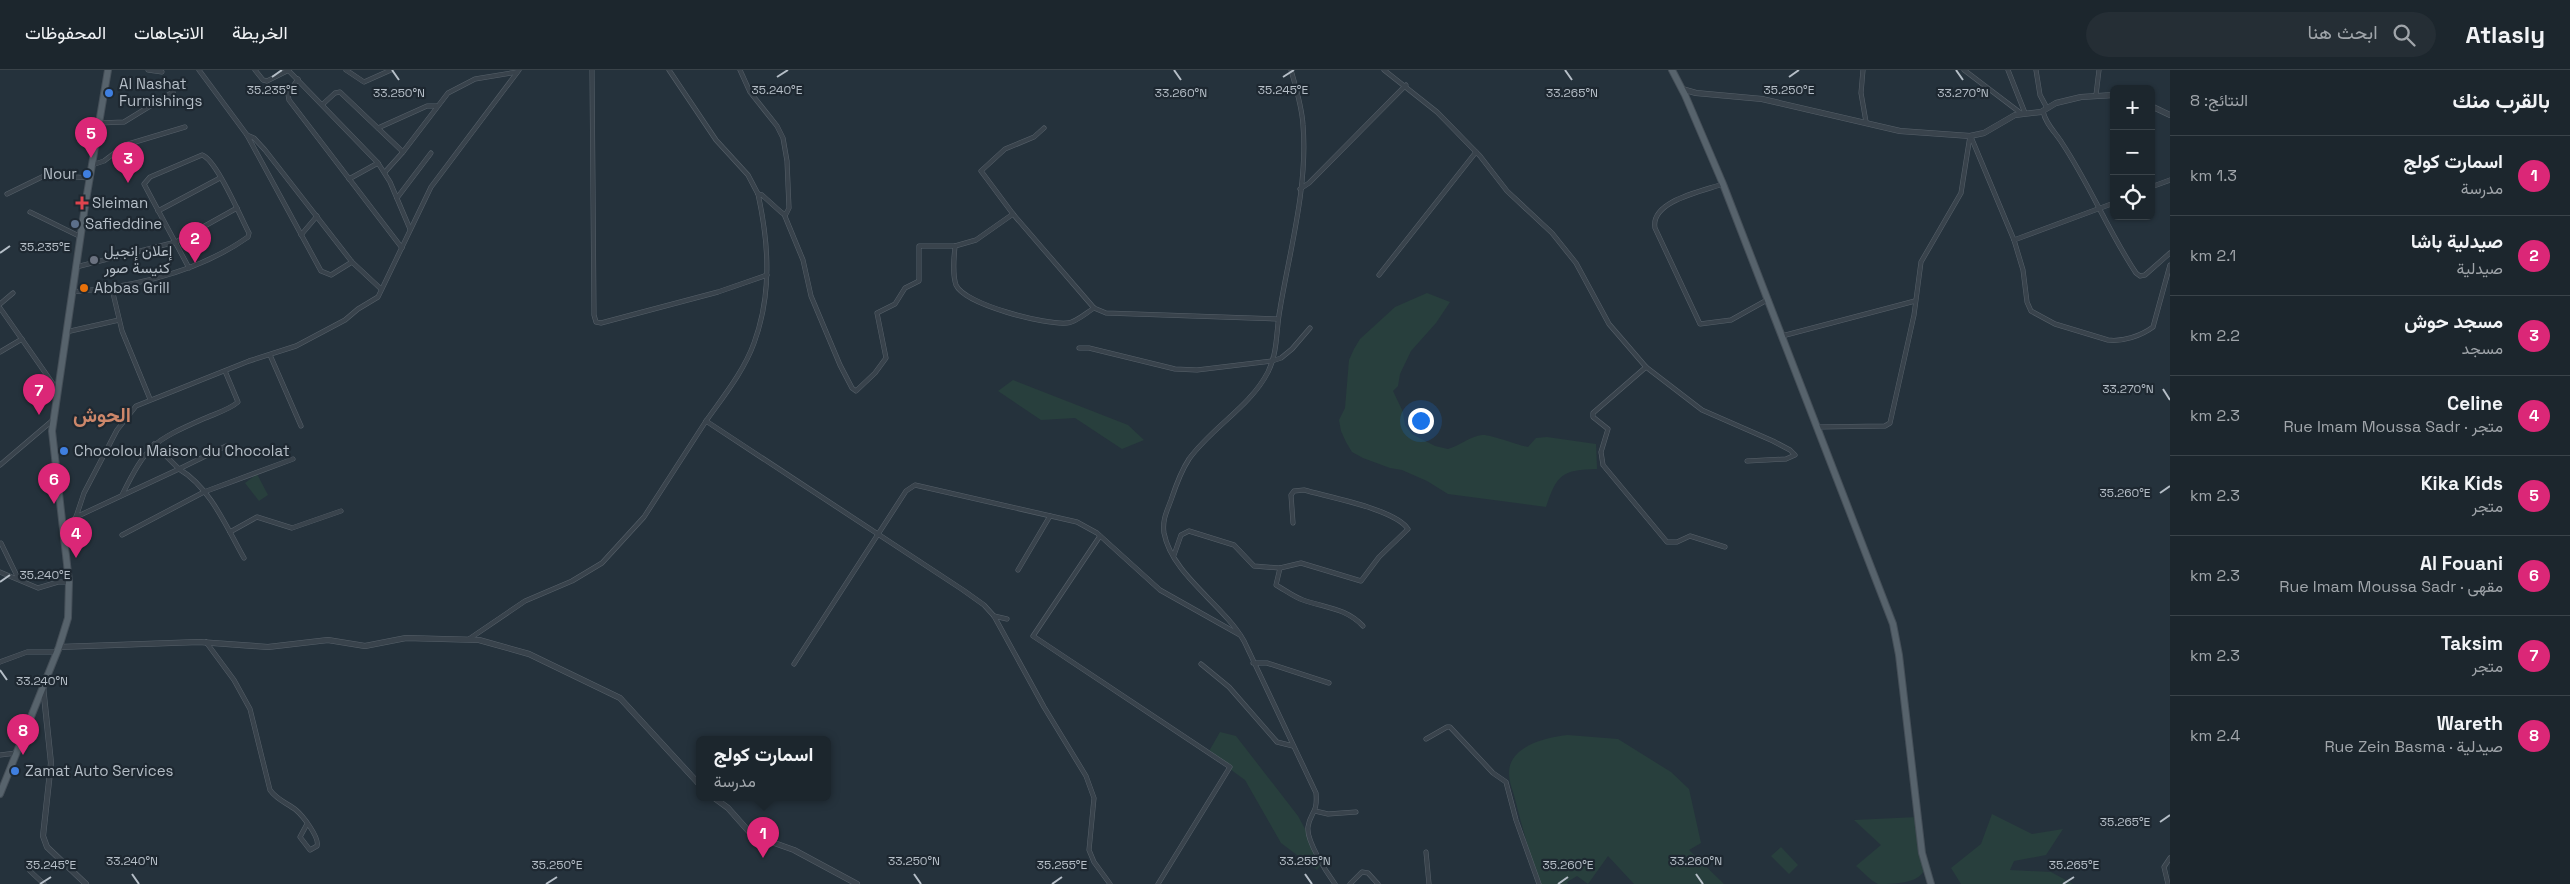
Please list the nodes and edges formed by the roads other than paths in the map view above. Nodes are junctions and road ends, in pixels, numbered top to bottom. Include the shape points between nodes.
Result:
1 (108, 70) edge
2 (148, 70) edge
3 (200, 70) edge
4 (255, 70) edge
5 (289, 70) edge
6 (346, 70) edge
7 (391, 70) edge
8 (592, 70) edge
9 (669, 70) edge
10 (740, 70) edge
11 (1291, 70) edge
12 (1384, 70) edge
13 (1672, 70) edge
14 (1863, 70) edge
15 (1964, 70) edge
16 (2008, 70) edge
17 (2036, 70) edge
18 (2099, 70) edge
19 (518, 71) edge
20 (162, 72) dead end
21 (298, 79) junction
22 (1406, 85) junction
23 (1682, 89) junction
24 (173, 92) dead end
25 (1696, 93) junction
26 (2096, 95) junction
27 (2110, 96) edge
28 (1688, 101) junction
29 (323, 104) junction
30 (437, 106) junction
31 (2155, 108) edge
32 (2045, 109) junction
33 (2024, 113) junction
34 (2170, 115) edge
35 (1866, 122) junction
36 (99, 123) junction
37 (185, 127) dead end
38 (378, 128) junction
39 (1044, 128) dead end
40 (247, 135) junction
41 (1970, 136) junction
42 (265, 150) junction
43 (403, 152) junction
44 (1476, 152) junction
45 (431, 153) dead end
46 (260, 159) junction
47 (378, 162) junction
48 (92, 165) junction
49 (385, 172) junction
50 (90, 178) junction
51 (220, 178) junction
52 (349, 179) junction
53 (2170, 180) edge
54 (1723, 184) junction
55 (2155, 186) edge
56 (1300, 189) junction
57 (7, 194) dead end
58 (758, 194) junction
59 (397, 198) junction
60 (2110, 204) edge
61 (237, 208) junction
62 (2100, 208) junction
63 (158, 211) junction
64 (30, 212) dead end
65 (784, 214) junction
66 (1013, 214) junction
67 (318, 216) junction
68 (410, 228) junction
69 (301, 235) junction
70 (81, 238) junction
71 (2014, 240) junction
72 (176, 242) junction
73 (955, 246) junction
74 (402, 248) junction
75 (2170, 253) edge
76 (352, 262) junction
77 (2170, 265) edge
78 (76, 267) junction
79 (189, 268) junction
80 (767, 275) junction
81 (1379, 275) dead end
82 (112, 289) junction
83 (381, 289) junction
84 (72, 292) junction
85 (14, 293) dead end
86 (1768, 300) junction
87 (1915, 301) junction
88 (0, 306) edge
89 (1094, 308) junction
90 (1278, 319) junction
91 (119, 320) junction
92 (1310, 328) dead end
93 (66, 332) junction
94 (1782, 336) junction
95 (22, 338) junction
96 (1079, 348) dead end
97 (0, 352) edge
98 (270, 355) junction
99 (1272, 361) junction
100 (1646, 367) junction
101 (225, 371) junction
102 (58, 391) junction
103 (150, 399) junction
104 (53, 420) junction
105 (706, 421) junction
106 (301, 426) dead end
107 (1818, 427) junction
108 (154, 444) junction
109 (226, 446) dead end
110 (293, 459) dead end
111 (1747, 461) dead end
112 (0, 465) edge
113 (179, 469) junction
114 (204, 492) junction
115 (122, 495) junction
116 (341, 511) dead end
117 (1050, 516) junction
118 (76, 517) junction
119 (1294, 523) dead end
120 (230, 532) junction
121 (64, 533) junction
122 (122, 535) dead end
123 (877, 536) junction
124 (1100, 536) junction
125 (1, 543) edge
126 (1725, 547) dead end
127 (1174, 554) junction
128 (244, 558) dead end
129 (1280, 568) junction
130 (1018, 570) dead end
131 (0, 572) edge
132 (18, 578) junction
133 (69, 582) junction
134 (994, 616) junction
135 (1007, 619) dead end
136 (1363, 626) dead end
137 (1240, 636) junction
138 (469, 638) junction
139 (206, 642) junction
140 (58, 650) junction
141 (0, 662) edge
142 (1253, 663) junction
143 (794, 664) dead end
144 (1201, 664) dead end
145 (1329, 683) dead end
146 (43, 686) junction
147 (1426, 739) dead end
148 (1294, 746) junction
149 (16, 753) junction
150 (1, 754) edge
151 (696, 781) edge
152 (0, 794) edge
153 (718, 801) edge
154 (1315, 810) junction
155 (1356, 812) dead end
156 (307, 824) junction
157 (1426, 852) dead end
158 (2170, 858) edge
159 (30, 871) dead end
160 (44, 884) edge
161 (85, 884) edge
162 (857, 884) edge
163 (1110, 884) edge
164 (1158, 884) edge
165 (1336, 884) edge
166 (1350, 884) edge
167 (1378, 884) edge
168 (1429, 884) edge
169 (1540, 884) edge
170 (1931, 884) edge
171 (2168, 884) edge

1 - 36 main road
2 - 20 street
3 - 40 street
4 - 5 street via 267,81
5 - 21 street
6 - 7 street via 364,82
8 - 80 street via 596,322 684,301
9 - 58 street via 716,140 748,175
10 - 65 street via 750,92 777,126 782,138 787,161 789,208
11 - 56 street via 1303,125
12 - 22 street
13 - 23 main road
14 - 35 street via 1861,93
15 - 33 street
16 - 33 street
17 - 32 street
18 - 26 street
19 - 30 street via 466,82 448,93
19 - 68 street via 442,170
21 - 29 street
21 - 52 street via 288,94 289,100
22 - 44 street
22 - 56 street
23 - 25 street
23 - 28 main road
24 - 36 street via 124,122
25 - 28 street
25 - 35 street via 1747,96
26 - 27 street
26 - 32 street via 2056,103
28 - 54 main road
29 - 38 street via 334,93 340,92
29 - 47 street
30 - 38 street via 427,106
30 - 43 street
31 - 34 street
32 - 33 street
32 - 62 street via 2045,120
33 - 41 street via 2010,117 1984,133
35 - 41 street via 1900,131
36 - 48 main road
37 - 48 street via 125,145 104,161
38 - 43 street
39 - 66 street via 1034,137 1005,150 981,171
40 - 42 street
40 - 46 street
41 - 71 street
41 - 87 street via 1960,193 1921,262
42 - 46 street
42 - 67 street
43 - 49 street
44 - 81 street
44 - 100 street via 1507,192 1547,228 1568,253 1609,324
45 - 59 street
46 - 69 street
47 - 49 street
47 - 52 street
48 - 50 main road
49 - 59 street
50 - 57 street via 46,175
50 - 70 main road
51 - 61 street
51 - 63 street
51 - 63 street via 210,160 202,155 150,177 144,184
52 - 74 street
53 - 55 street
54 - 86 main road
54 - 86 street via 1663,207 1655,218 1655,228 1702,325 1731,320
56 - 90 street
58 - 65 street
58 - 80 street
59 - 68 street
60 - 62 street
61 - 72 street
61 - 79 street via 248,237
62 - 71 street
62 - 75 street via 2138,275 2145,275
63 - 72 street
64 - 70 street
65 - 73 street via 803,260 811,296 854,391 885,359 876,314 898,301 905,288 919,281 919,246
66 - 73 street via 976,240
66 - 89 street
67 - 69 street
67 - 76 street
68 - 74 street
69 - 76 street via 324,274 334,274
70 - 78 main road
71 - 77 street via 2024,270 2031,312 2056,324 2108,340 2132,337 2153,327
72 - 78 street
72 - 79 street
73 - 89 street via 956,285 980,302 1042,321 1069,324
74 - 83 street
76 - 83 street
78 - 84 main road
79 - 82 street
80 - 105 street via 765,301 754,343
82 - 84 street
82 - 91 street
83 - 98 street via 378,297 345,320 296,346
84 - 93 main road
85 - 88 street
86 - 94 main road
87 - 94 street
87 - 107 street via 1890,423 1886,426
88 - 95 street
89 - 90 street via 1106,313
90 - 99 street
91 - 93 street
91 - 103 street
92 - 99 street via 1292,349
93 - 102 main road
94 - 107 main road
95 - 97 street
95 - 102 street
96 - 99 street via 1175,369 1197,370
98 - 101 street
98 - 106 street
99 - 127 street via 1256,388 1198,448 1180,475 1164,518 1166,538
100 - 111 street via 1702,410 1772,441 1795,455 1786,459
100 - 126 street via 1593,413 1608,431 1601,450 1603,465 1667,542 1690,536
101 - 103 street
101 - 108 street via 238,399 236,404
102 - 104 main road
103 - 118 street via 136,406 122,422 84,493
104 - 112 street
104 - 121 main road via 52,445
105 - 123 street
105 - 138 street via 649,510 602,563 572,581 525,601
107 - 170 main road via 1896,637 1922,853
108 - 113 street
108 - 115 street via 142,458
109 - 113 street
110 - 114 street
113 - 114 street
113 - 115 street
114 - 120 street
114 - 122 street
115 - 118 street
116 - 120 street via 296,527 257,517
117 - 123 street via 915,485 906,491
117 - 124 street via 1077,522
117 - 130 street
118 - 121 street
119 - 129 street via 1291,495 1294,491 1304,490 1330,495 1396,518 1408,529 1379,557 1361,581 1301,563
120 - 128 street
121 - 133 main road
123 - 134 street via 979,601
123 - 143 street
124 - 137 street via 1160,590
124 - 164 street via 1033,636 1230,767
125 - 132 street
127 - 129 street via 1181,535 1189,531 1234,545 1254,566
127 - 137 street via 1188,577 1229,618
129 - 136 street via 1276,584 1300,599 1343,611
131 - 132 street
132 - 133 street via 38,588
133 - 140 main road via 68,618
134 - 135 street
134 - 163 street via 1086,776 1094,798 1089,850
137 - 142 street
138 - 139 street via 406,638 365,646 328,640 268,647
138 - 151 street via 529,654 614,695
139 - 140 street
139 - 156 street via 234,680 250,709 270,790 297,811
140 - 141 street via 27,652
140 - 146 main road
142 - 145 street via 1267,664
142 - 148 street
144 - 148 street via 1229,687 1277,742
146 - 149 main road
146 - 161 street via 51,763 43,836 48,847
147 - 169 street via 1450,727 1493,773 1506,782 1516,820
148 - 154 street via 1316,793
149 - 150 street
149 - 152 main road
153 - 162 street via 752,835 794,850
154 - 155 street via 1328,814
154 - 165 street via 1307,828 1308,834
156 - 156 street via 318,842 310,850 300,837
157 - 168 street
158 - 171 street via 2164,867
159 - 160 street
166 - 167 street via 1362,872 1368,873

